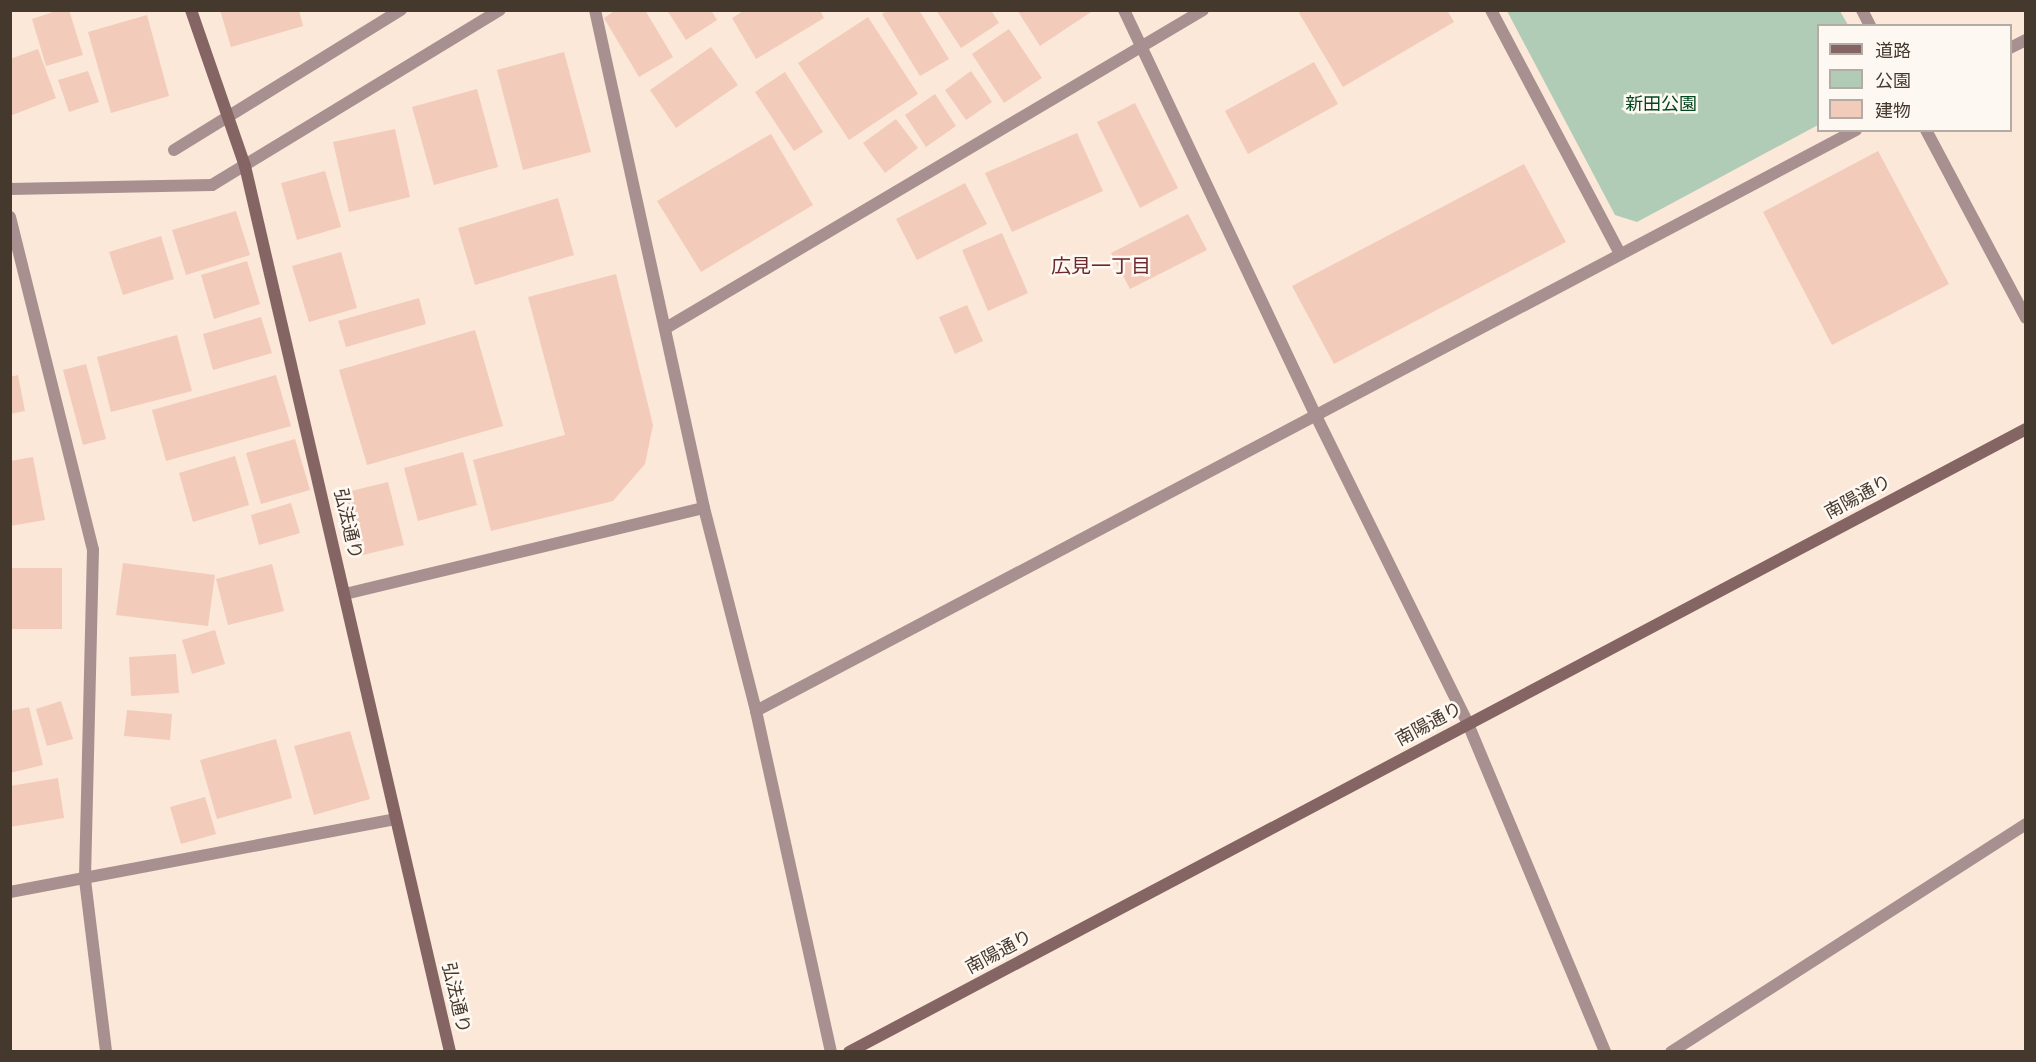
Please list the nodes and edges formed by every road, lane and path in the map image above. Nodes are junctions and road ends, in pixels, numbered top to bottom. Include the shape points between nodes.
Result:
1 (191, 10) edge
2 (401, 10) edge
3 (500, 10) edge
4 (595, 10) edge
5 (1124, 10) edge
6 (1203, 10) edge
7 (1491, 10) edge
8 (1862, 10) edge
9 (1869, 24) edge
10 (1141, 46) junction
11 (230, 116) junction
12 (1852, 132) edge
13 (1927, 132) edge
14 (174, 150) dead end
15 (245, 166) junction
16 (10, 189) edge
17 (10, 217) edge
18 (1620, 254) junction
19 (2025, 318) edge
20 (666, 328) junction
21 (1316, 416) junction
22 (2025, 429) edge
23 (704, 508) junction
24 (345, 594) junction
25 (756, 711) junction
26 (1468, 724) junction
27 (395, 819) junction
28 (2025, 824) edge
29 (85, 879) junction
30 (10, 892) edge
31 (106, 1052) edge
32 (450, 1052) edge
33 (831, 1052) edge
34 (849, 1052) edge
35 (1605, 1052) edge
36 (1671, 1052) edge

1 - 11 street, 弘法通り
2 - 11 street
3 - 15 street
4 - 20 street
5 - 10 street
6 - 10 street
7 - 18 street
8 - 9 street
10 - 20 street
10 - 21 street
11 - 14 street
11 - 15 street, 弘法通り
12 - 18 street
13 - 19 street
15 - 16 street via 212,185
15 - 24 street, 弘法通り
17 - 29 street via 93,550
18 - 21 street
20 - 23 street
21 - 25 street
21 - 26 street
22 - 26 street, 南陽通り
23 - 24 street
23 - 25 street
24 - 27 street, 弘法通り
25 - 33 street
26 - 34 street, 南陽通り
26 - 35 street
27 - 29 street
27 - 32 street, 弘法通り
28 - 36 street
29 - 30 street
29 - 31 street

